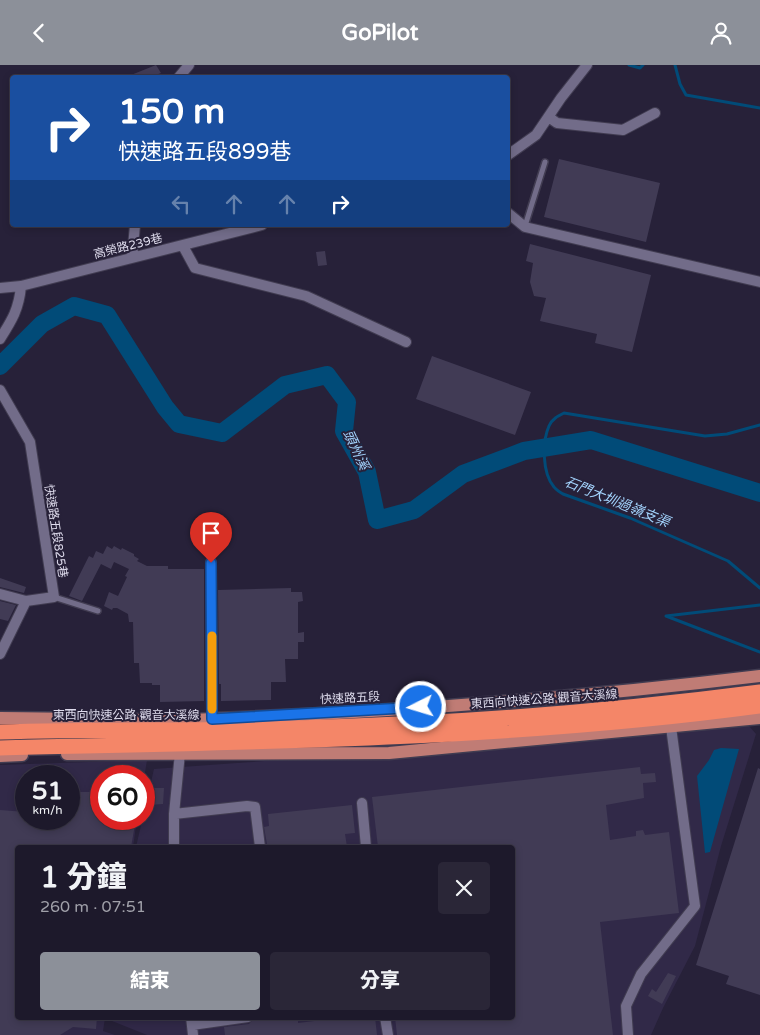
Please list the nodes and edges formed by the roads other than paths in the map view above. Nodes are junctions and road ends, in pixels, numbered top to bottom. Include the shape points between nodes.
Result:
1 (190, 65) edge
2 (587, 65) edge
3 (181, 75) edge
4 (655, 113) dead end
5 (550, 118) junction
6 (510, 154) edge
7 (544, 162) dead end
8 (510, 215) edge
9 (135, 227) edge
10 (254, 227) edge
11 (525, 227) junction
12 (183, 246) junction
13 (132, 258) junction
14 (760, 282) edge
15 (21, 286) junction
16 (0, 288) edge
17 (0, 339) edge
18 (406, 342) dead end
19 (0, 390) edge
20 (211, 563) dead end
21 (0, 594) edge
22 (54, 597) junction
23 (26, 601) junction
24 (98, 611) dead end
25 (2, 648) edge
26 (760, 676) edge
27 (760, 692) edge
28 (760, 706) edge
29 (0, 718) edge
30 (760, 718) edge
31 (212, 719) junction
32 (671, 727) junction
33 (0, 732) edge
34 (0, 748) edge
35 (180, 753) junction
36 (0, 756) edge
37 (362, 803) dead end
38 (174, 814) junction
39 (174, 845) edge
40 (260, 845) edge
41 (366, 845) edge
42 (229, 1020) edge
43 (386, 1020) edge
44 (192, 1026) edge
45 (388, 1035) edge
46 (628, 1035) edge

1 - 3 street
2 - 5 street
4 - 5 street via 623,130 557,123
5 - 6 street via 536,135
7 - 11 lane
8 - 11 street
9 - 13 street
10 - 12 street, 高榮路239巷
11 - 14 street
12 - 13 street, 高榮路239巷
12 - 18 street via 195,268 306,296
13 - 15 street, 高榮路239巷
15 - 16 street, 高榮路239巷
15 - 17 street via 20,303
19 - 22 street, 快速路五段825巷 via 30,442
20 - 31 street
21 - 23 street
22 - 23 street, 快速路五段825巷
22 - 24 lane
23 - 25 street
26 - 31 main road, 快速路五段 via 411,708
27 - 33 highway, 東西向快速公路 觀音大溪線 via 569,713 387,725
28 - 34 highway via 575,725 387,739
29 - 31 main road, 快速路五段
30 - 32 main road
32 - 35 main road via 389,753
32 - 46 street via 695,906 641,974 626,1006
35 - 36 main road
35 - 38 street
37 - 41 street
38 - 39 street
38 - 40 street via 255,807
42 - 44 street
43 - 45 street

